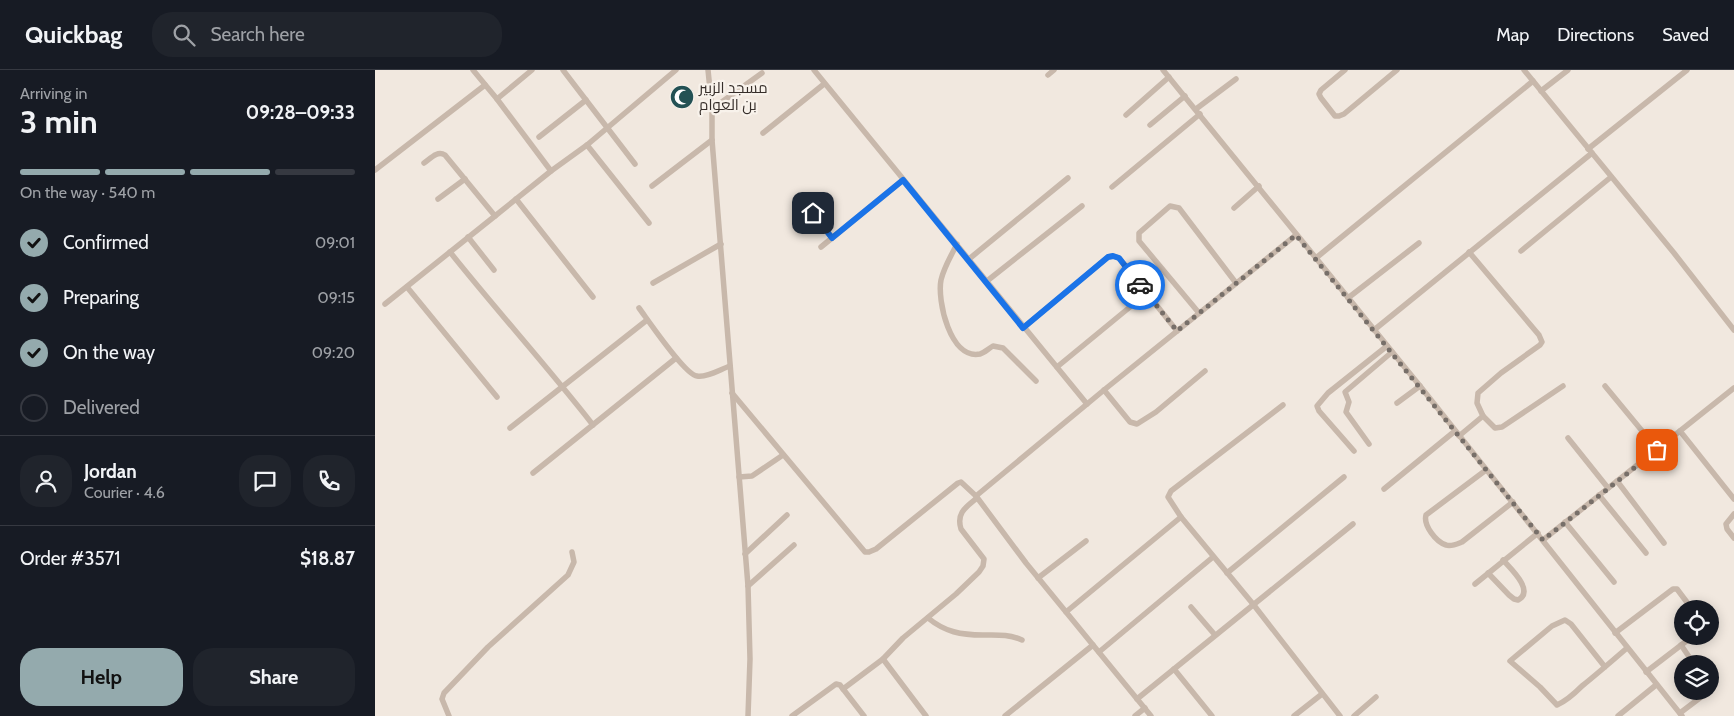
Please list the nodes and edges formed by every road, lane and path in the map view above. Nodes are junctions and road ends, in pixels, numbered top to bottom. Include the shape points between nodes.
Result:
1 (473, 70) edge
2 (533, 70) edge
3 (563, 70) edge
4 (676, 70) edge
5 (708, 70) edge
6 (814, 70) edge
7 (1054, 70) edge
8 (1163, 70) edge
9 (1345, 70) edge
10 (1397, 70) edge
11 (1524, 70) edge
12 (1567, 70) edge
13 (1687, 70) edge
14 (762, 73) dead end
15 (1047, 75) dead end
16 (1169, 77) junction
17 (1236, 79) dead end
18 (1533, 81) junction
19 (824, 84) junction
20 (485, 85) junction
21 (1541, 91) junction
22 (1185, 96) junction
23 (497, 99) junction
24 (587, 100) junction
25 (711, 109) junction
26 (1198, 111) junction
27 (1126, 116) dead end
28 (1150, 125) dead end
29 (608, 127) junction
30 (763, 133) dead end
31 (539, 138) dead end
32 (712, 140) junction
33 (587, 145) junction
34 (1590, 151) junction
35 (424, 163) dead end
36 (635, 164) dead end
37 (375, 170) edge
38 (551, 171) junction
39 (1611, 176) junction
40 (1068, 178) dead end
41 (465, 179) junction
42 (903, 180) junction
43 (652, 186) dead end
44 (1259, 186) junction
45 (1112, 187) dead end
46 (438, 198) dead end
47 (516, 199) junction
48 (1082, 206) dead end
49 (1234, 208) dead end
50 (813, 213) dead end
51 (495, 216) junction
52 (649, 223) dead end
53 (1296, 235) junction
54 (468, 237) junction
55 (832, 238) junction
56 (1419, 243) dead end
57 (721, 244) junction
58 (957, 244) junction
59 (821, 247) dead end
60 (1521, 250) dead end
61 (450, 252) junction
62 (1469, 252) junction
63 (1316, 258) junction
64 (969, 259) junction
65 (494, 270) dead end
66 (987, 281) junction
67 (653, 283) dead end
68 (1236, 283) junction
69 (407, 287) junction
70 (1147, 294) junction
71 (593, 297) dead end
72 (1348, 298) junction
73 (385, 304) dead end
74 (639, 308) dead end
75 (1199, 313) junction
76 (647, 320) junction
77 (1023, 328) junction
78 (1374, 330) junction
79 (1734, 330) edge
80 (1177, 331) junction
81 (1387, 346) junction
82 (1392, 352) junction
83 (676, 358) junction
84 (730, 366) junction
85 (1057, 367) junction
86 (1205, 371) dead end
87 (1036, 381) dead end
88 (1420, 386) junction
89 (1563, 386) dead end
90 (1605, 386) dead end
91 (563, 387) junction
92 (1734, 388) edge
93 (1104, 390) junction
94 (732, 393) junction
95 (497, 397) dead end
96 (1397, 403) dead end
97 (1087, 404) junction
98 (1283, 405) dead end
99 (1483, 416) junction
100 (593, 425) junction
101 (510, 428) dead end
102 (1680, 431) junction
103 (1457, 433) junction
104 (1568, 438) dead end
105 (1369, 444) dead end
106 (1657, 450) junction
107 (1354, 451) dead end
108 (783, 456) junction
109 (1486, 470) junction
110 (533, 473) dead end
111 (739, 477) junction
112 (1344, 477) dead end
113 (1617, 482) junction
114 (1608, 488) junction
115 (1384, 489) dead end
116 (1599, 495) junction
117 (977, 497) junction
118 (1734, 499) edge
119 (1513, 502) junction
120 (1734, 514) edge
121 (787, 515) dead end
122 (1181, 517) junction
123 (1565, 522) junction
124 (1353, 524) dead end
125 (1537, 533) junction
126 (1734, 538) edge
127 (1543, 540) junction
128 (1086, 542) dead end
129 (1664, 543) dead end
130 (794, 545) dead end
131 (572, 552) dead end
132 (1646, 553) dead end
133 (745, 554) junction
134 (1213, 557) junction
135 (1503, 560) junction
136 (1488, 572) junction
137 (1227, 573) junction
138 (1038, 578) junction
139 (1614, 582) dead end
140 (1475, 584) dead end
141 (748, 586) junction
142 (1685, 600) edge
143 (1253, 604) junction
144 (1191, 607) dead end
145 (1066, 612) junction
146 (928, 618) junction
147 (1615, 632) junction
148 (1215, 635) junction
149 (1022, 640) dead end
150 (1093, 645) junction
151 (1681, 645) joint
152 (1627, 648) junction
153 (1099, 652) junction
154 (1688, 655) edge
155 (883, 659) junction
156 (1605, 668) junction
157 (1174, 669) junction
158 (1646, 672) junction
159 (1656, 684) junction
160 (843, 689) junction
161 (1322, 694) junction
162 (1376, 697) dead end
163 (1137, 699) junction
164 (1699, 700) edge
165 (1145, 708) junction
166 (1681, 715) edge
167 (449, 716) edge
168 (748, 716) edge
169 (792, 716) edge
170 (864, 716) edge
171 (926, 716) edge
172 (1005, 716) edge
173 (1135, 716) edge
174 (1151, 716) edge
175 (1212, 716) edge
176 (1295, 716) edge
177 (1339, 716) edge
178 (1353, 716) edge
179 (1618, 716) edge

1 - 20 street
2 - 23 street
3 - 24 street
4 - 29 street
5 - 25 street
6 - 19 street
7 - 15 street
8 - 16 street
9 - 10 street via 1319,94 1335,116 1344,114
11 - 18 street
12 - 21 street
13 - 34 street
14 - 25 street
16 - 22 street
16 - 27 street
17 - 26 street
18 - 21 street
18 - 63 street
19 - 30 street
19 - 42 street
20 - 23 street
20 - 37 street
21 - 34 street
22 - 26 street
22 - 28 street
23 - 38 street
24 - 29 street
24 - 31 street
25 - 32 street
26 - 44 street
26 - 45 street
29 - 33 street
29 - 36 street
32 - 43 street
32 - 57 street
33 - 38 street
33 - 52 street
34 - 39 street
34 - 62 street
35 - 41 street via 441,153
38 - 47 street
39 - 60 street
39 - 79 street
40 - 64 street
41 - 46 street
41 - 51 street
42 - 55 street
42 - 58 street
44 - 49 street
44 - 53 street
47 - 51 street
47 - 71 street
48 - 66 street
50 - 55 street
51 - 54 street
53 - 63 street
53 - 68 street
54 - 61 street
54 - 65 street
55 - 59 street
56 - 72 street
57 - 67 street
57 - 84 street
58 - 64 street
58 - 87 street via 940,289 944,318 951,335 962,348 974,354 993,346 1003,348
61 - 69 street
61 - 91 street
62 - 78 street
62 - 99 street via 1542,342 1478,394 1477,403
63 - 72 street
64 - 66 street
66 - 77 street
68 - 75 street
68 - 75 street via 1179,208 1170,206 1139,232 1139,241
69 - 73 street
69 - 95 street
70 - 77 street via 1119,258 1108,257
70 - 80 street
70 - 85 street
72 - 78 street
74 - 76 street
75 - 80 street
76 - 83 street
76 - 91 street
77 - 85 street
78 - 81 street
80 - 93 street
81 - 82 street
81 - 107 street via 1328,393 1317,406
82 - 88 street
82 - 105 street via 1345,392 1349,402 1346,412
83 - 84 street via 695,376
83 - 100 street
84 - 94 street
85 - 97 street
86 - 93 street via 1137,424 1130,422
88 - 96 street
88 - 103 street
89 - 99 street via 1502,427 1495,428
90 - 106 street
91 - 100 street
91 - 101 street
92 - 102 street
93 - 97 street
94 - 108 street
94 - 111 street
97 - 117 street
98 - 122 street via 1168,494 1169,502
99 - 103 street
100 - 110 street
102 - 106 street
102 - 118 street
103 - 109 street
103 - 115 street
104 - 114 street
106 - 113 street
108 - 111 street via 752,476
108 - 117 street via 865,552 876,549 960,482
109 - 119 street
109 - 119 street via 1426,516 1425,522 1435,536 1445,545 1462,542
111 - 133 street
112 - 137 street
113 - 114 street
113 - 129 street
114 - 116 street
116 - 123 street
116 - 132 street
117 - 138 street
117 - 146 street via 964,508 959,524 981,553 983,566
119 - 125 street
120 - 126 street via 1726,524
121 - 133 street
122 - 134 street
122 - 145 street
123 - 127 street
123 - 139 street
124 - 143 street
125 - 127 street
125 - 135 street
127 - 147 street
128 - 138 street
130 - 141 street
131 - 167 street via 574,562 568,576 488,647 445,693 442,699
133 - 141 street
134 - 137 street
134 - 153 street
135 - 136 street
135 - 136 street via 1523,586 1523,597 1518,600 1511,598
136 - 140 street
137 - 143 street
138 - 145 street
141 - 168 street
142 - 147 street via 1677,589 1673,589
143 - 148 street
143 - 161 street
144 - 148 street
145 - 150 street
146 - 149 street via 940,628 967,635 1003,635
146 - 155 street
147 - 152 street
148 - 157 street
150 - 153 street
150 - 172 street
151 - 154 street
151 - 158 street
152 - 156 street
152 - 158 street
153 - 163 street
155 - 160 street
155 - 171 street
156 - 156 street via 1565,620 1552,626 1510,662 1557,705
157 - 163 street
157 - 175 street
158 - 159 street
159 - 166 street
159 - 179 street
160 - 169 street via 836,684
160 - 170 street
161 - 176 street
161 - 177 street
162 - 178 street
163 - 165 street
164 - 166 street
165 - 173 street
165 - 174 street

